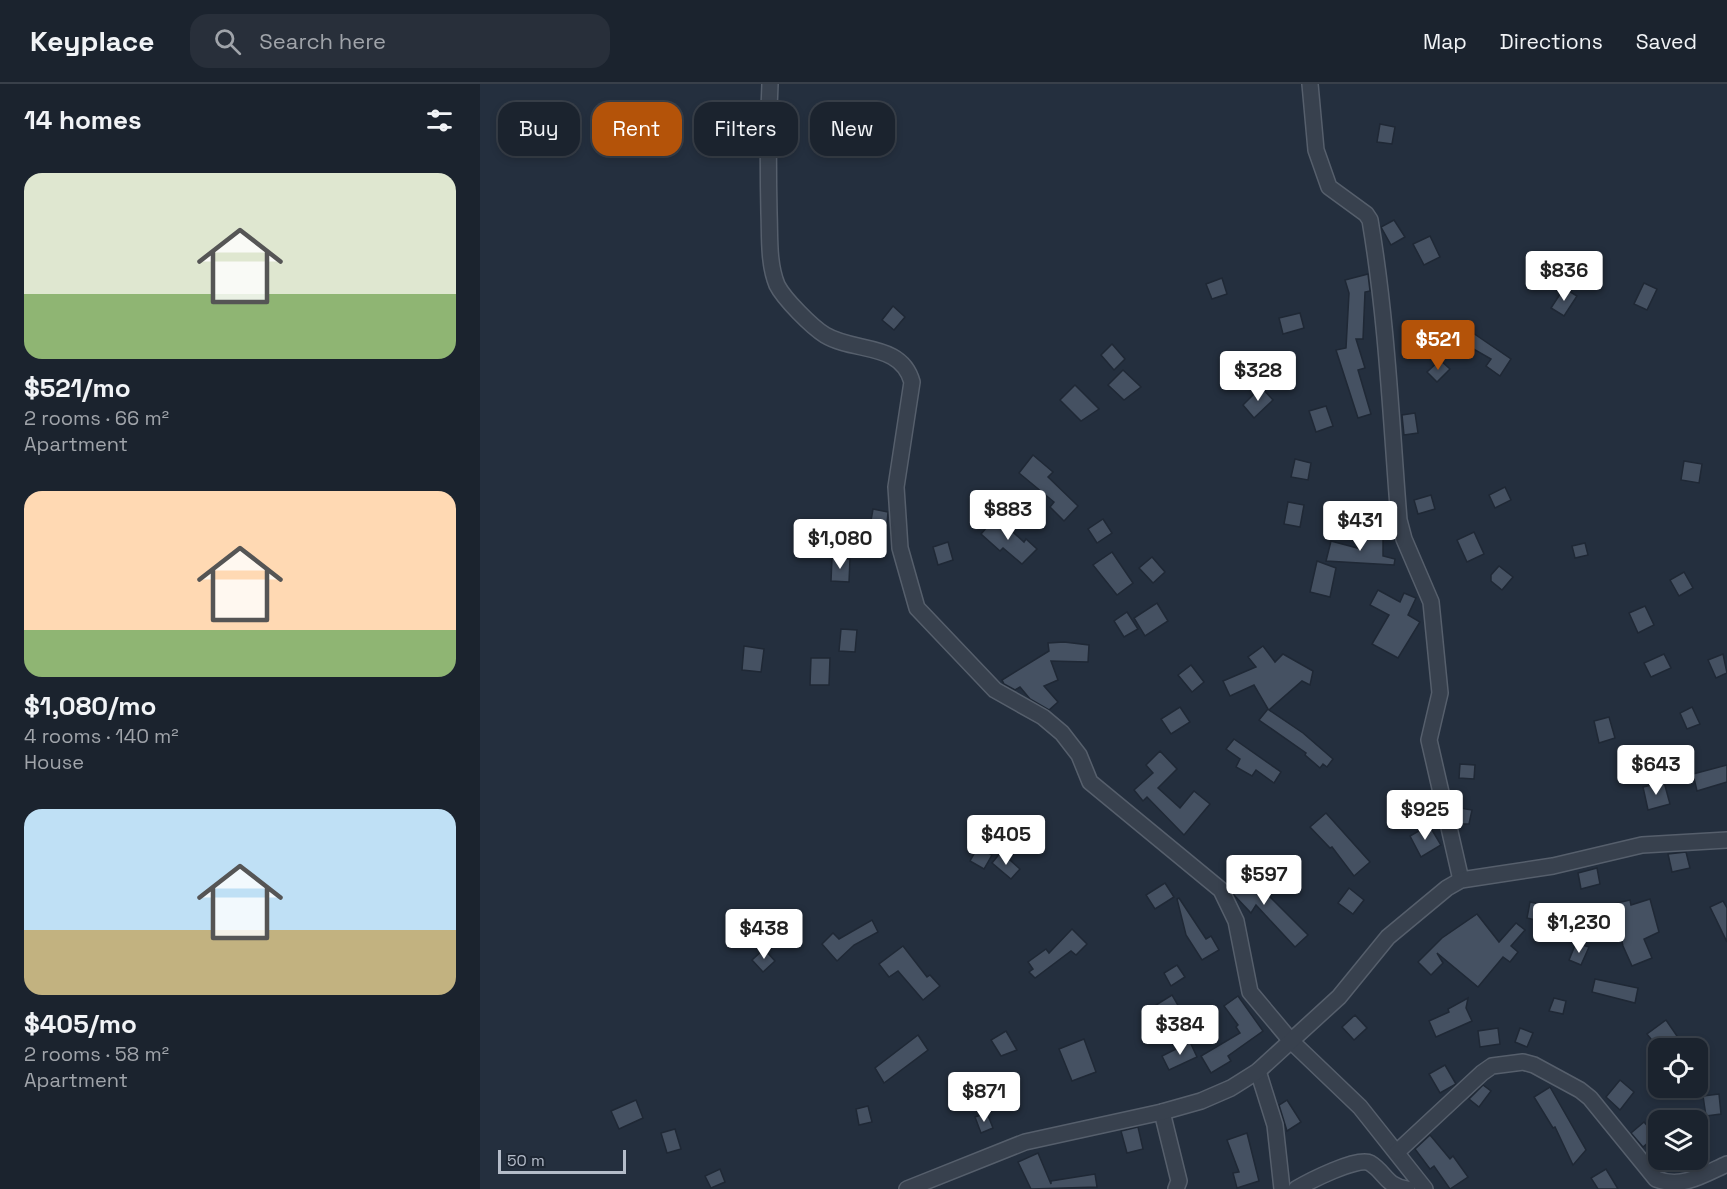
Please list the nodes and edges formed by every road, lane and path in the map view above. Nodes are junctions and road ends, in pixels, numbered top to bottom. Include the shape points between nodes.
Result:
1 (770, 84) edge
2 (1311, 84) edge
3 (1727, 840) edge
4 (1461, 880) junction
5 (1291, 1041) junction
6 (1258, 1071) junction
7 (1162, 1112) junction
8 (1397, 1152) junction
9 (1727, 1164) edge
10 (907, 1189) edge
11 (1176, 1189) edge
12 (1281, 1189) edge
13 (1296, 1189) edge
14 (1407, 1189) edge
15 (1425, 1189) edge

1 - 5 street via 770,254 778,287 825,335 891,355 906,366 912,382 896,487 900,548 917,608 995,690 1043,717 1062,733 1079,755 1090,782 1221,890 1236,921 1247,986
2 - 4 street via 1316,150 1329,187 1370,220 1387,347 1399,520 1431,602 1440,693 1429,740
3 - 4 street via 1642,845 1553,866
4 - 5 street via 1388,937 1339,998
5 - 6 street
5 - 8 street via 1360,1107
6 - 7 street via 1211,1097
6 - 12 street via 1276,1133
7 - 10 street via 1024,1142
7 - 11 street via 1179,1181
8 - 9 street via 1482,1072 1492,1066 1523,1062 1590,1098 1656,1179 1684,1184
8 - 15 street
13 - 14 street via 1362,1161 1370,1163 1396,1188

